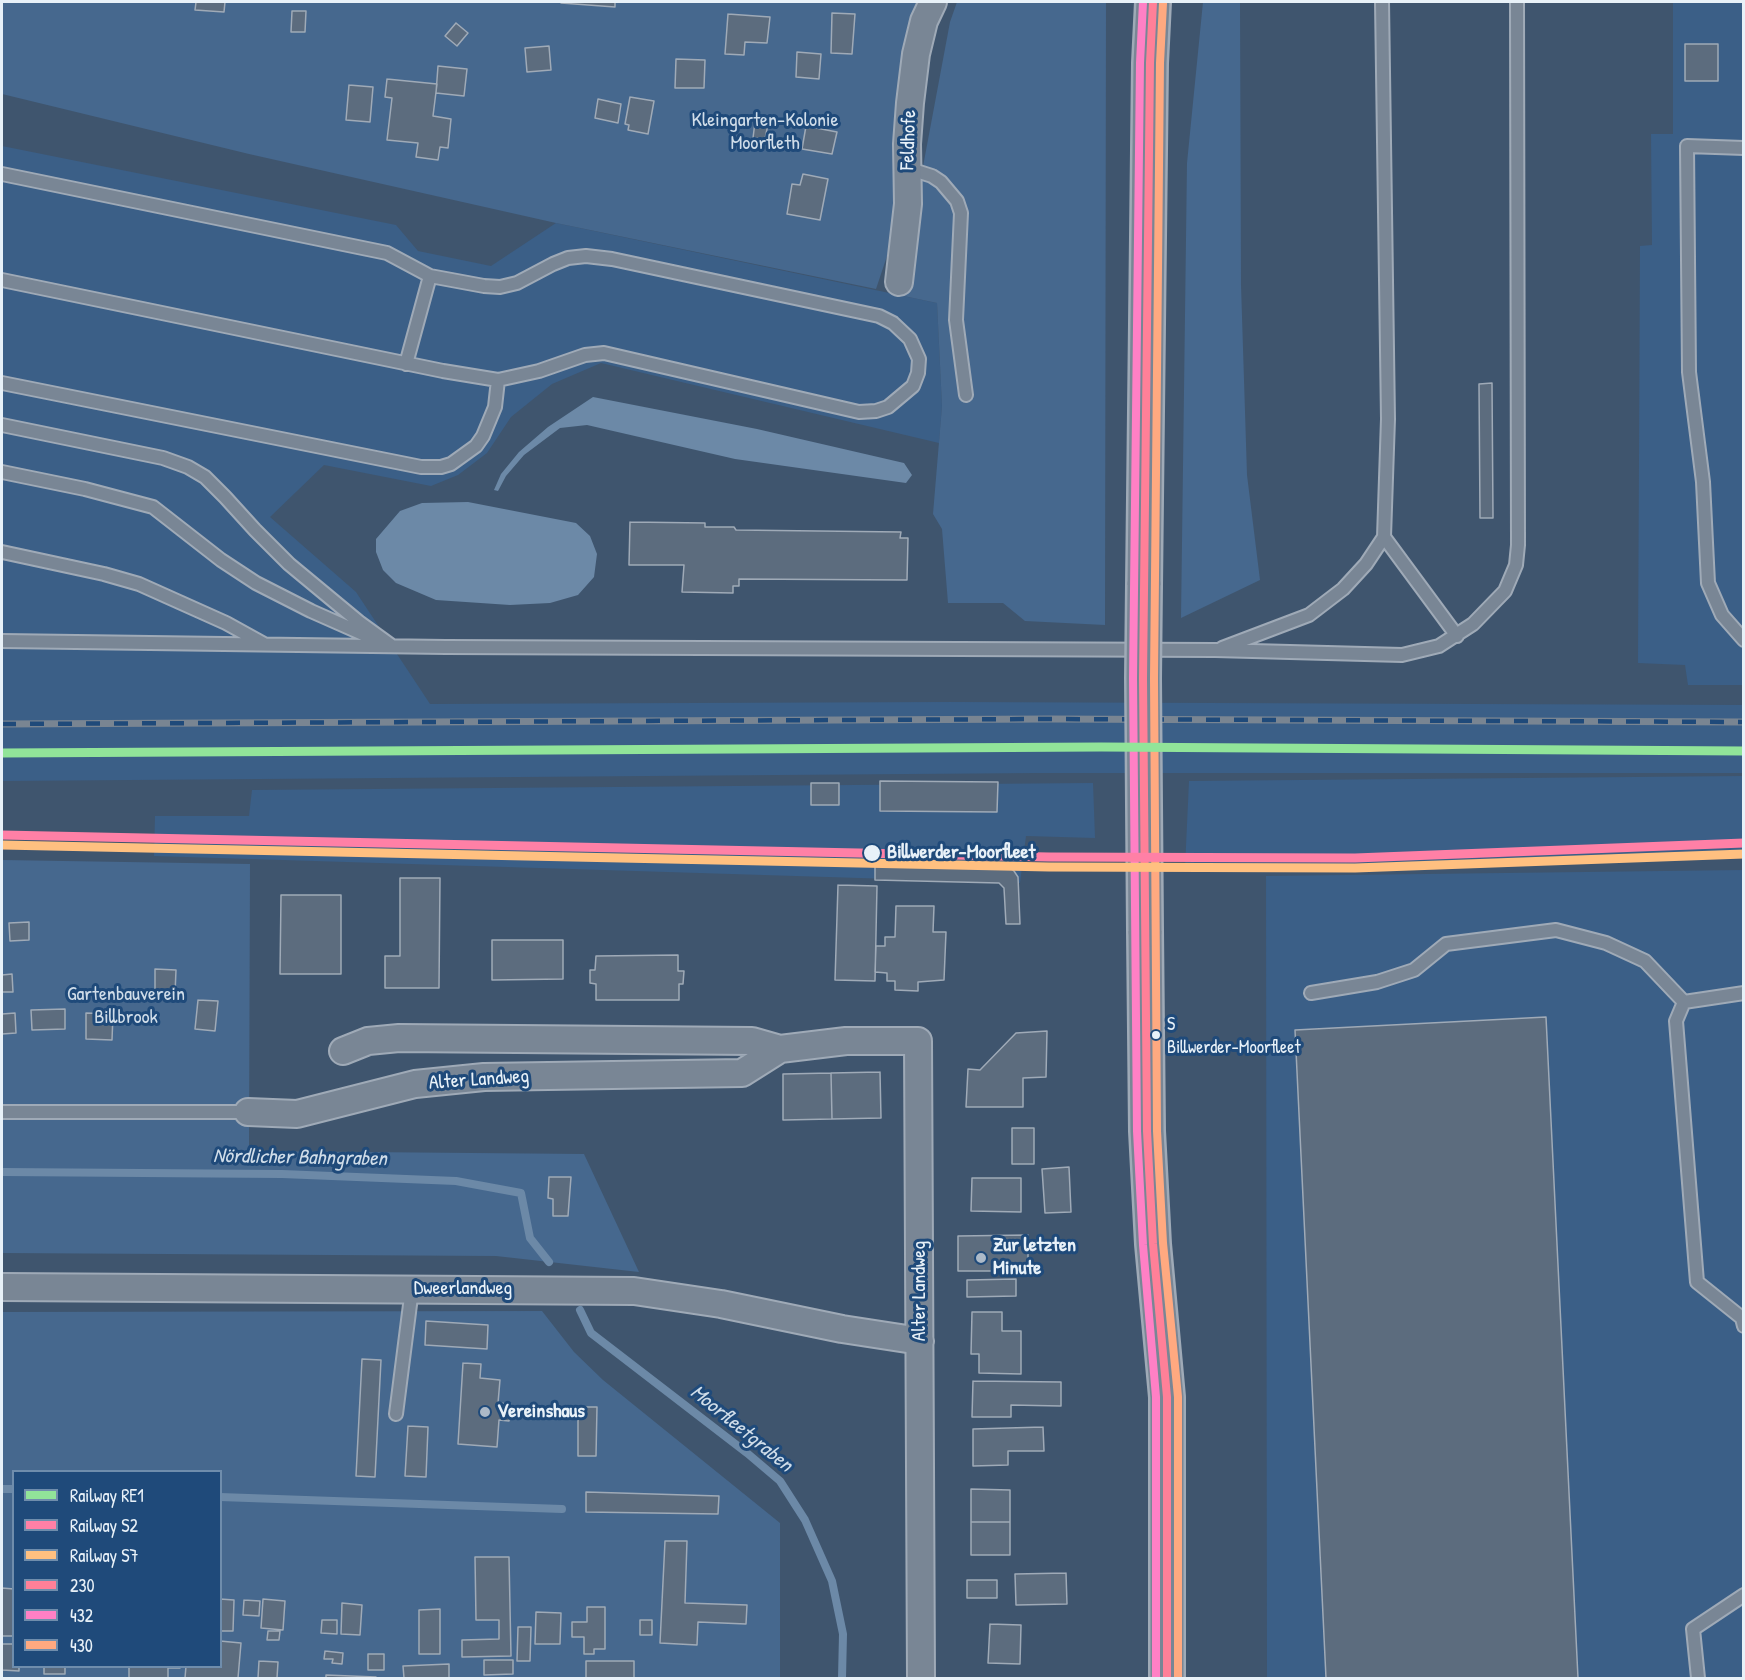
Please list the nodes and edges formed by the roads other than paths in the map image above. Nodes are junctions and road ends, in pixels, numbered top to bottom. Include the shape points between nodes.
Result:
1 (933, 2) edge
2 (1153, 2) edge
3 (1382, 2) edge
4 (1517, 2) edge
5 (1743, 148) edge
6 (907, 168) junction
7 (2, 174) edge
8 (430, 276) junction
9 (2, 280) edge
10 (899, 282) dead end
11 (406, 364) junction
12 (498, 380) junction
13 (2, 383) edge
14 (966, 395) dead end
15 (2, 425) edge
16 (2, 472) edge
17 (1384, 537) junction
18 (2, 552) edge
19 (1457, 636) junction
20 (2, 640) edge
21 (1743, 640) edge
22 (265, 645) junction
23 (392, 646) junction
24 (1215, 651) junction
25 (1311, 993) dead end
26 (1743, 993) edge
27 (1684, 1002) junction
28 (780, 1049) junction
29 (343, 1050) dead end
30 (2, 1112) edge
31 (248, 1112) joint
32 (2, 1287) edge
33 (412, 1289) junction
34 (1743, 1320) edge
35 (920, 1341) junction
36 (396, 1414) dead end
37 (1743, 1595) edge
38 (921, 1678) edge
39 (1167, 1678) edge
40 (1698, 1678) edge

1 - 6 street, Feldhofe via 916,54
2 - 39 main road, bridge via 1143,678 1147,1131 1167,1397
3 - 17 lane via 1388,419
4 - 19 lane via 1518,545 1516,565 1505,591
5 - 21 lane via 1687,146 1689,372 1703,482 1708,583 1722,615
6 - 10 street, Feldhofe via 908,204
6 - 14 lane via 941,182 957,201 961,213 956,320
7 - 8 lane via 387,253
8 - 11 lane
8 - 12 lane via 500,287 568,258 612,259 879,316 901,329 919,359 913,386 902,397 888,407 859,412 604,353
9 - 11 lane
11 - 12 lane
12 - 13 lane via 495,407 483,436 476,446 441,467 421,467
15 - 23 lane via 163,458 188,467 205,477 289,564
16 - 23 lane via 153,507 256,583
17 - 19 lane
17 - 24 lane via 1343,589 1309,615
18 - 22 lane via 140,584
19 - 24 lane via 1439,646 1402,655
20 - 22 lane
22 - 23 lane
23 - 24 lane
25 - 27 lane via 1377,982 1414,970 1446,944 1556,930 1606,943 1645,961
26 - 27 lane
27 - 34 lane via 1676,1021 1697,1282
28 - 29 street, Alter Landweg via 752,1041 399,1038 368,1041
28 - 31 street, Alter Landweg via 742,1073 484,1077 415,1084 297,1114
28 - 35 street, Alter Landweg via 846,1041 918,1041
30 - 31 lane
32 - 33 street, Dweerlandweg
33 - 35 street, Dweerlandweg via 634,1291
33 - 36 lane
35 - 38 street, Alter Landweg
37 - 40 lane via 1693,1629

